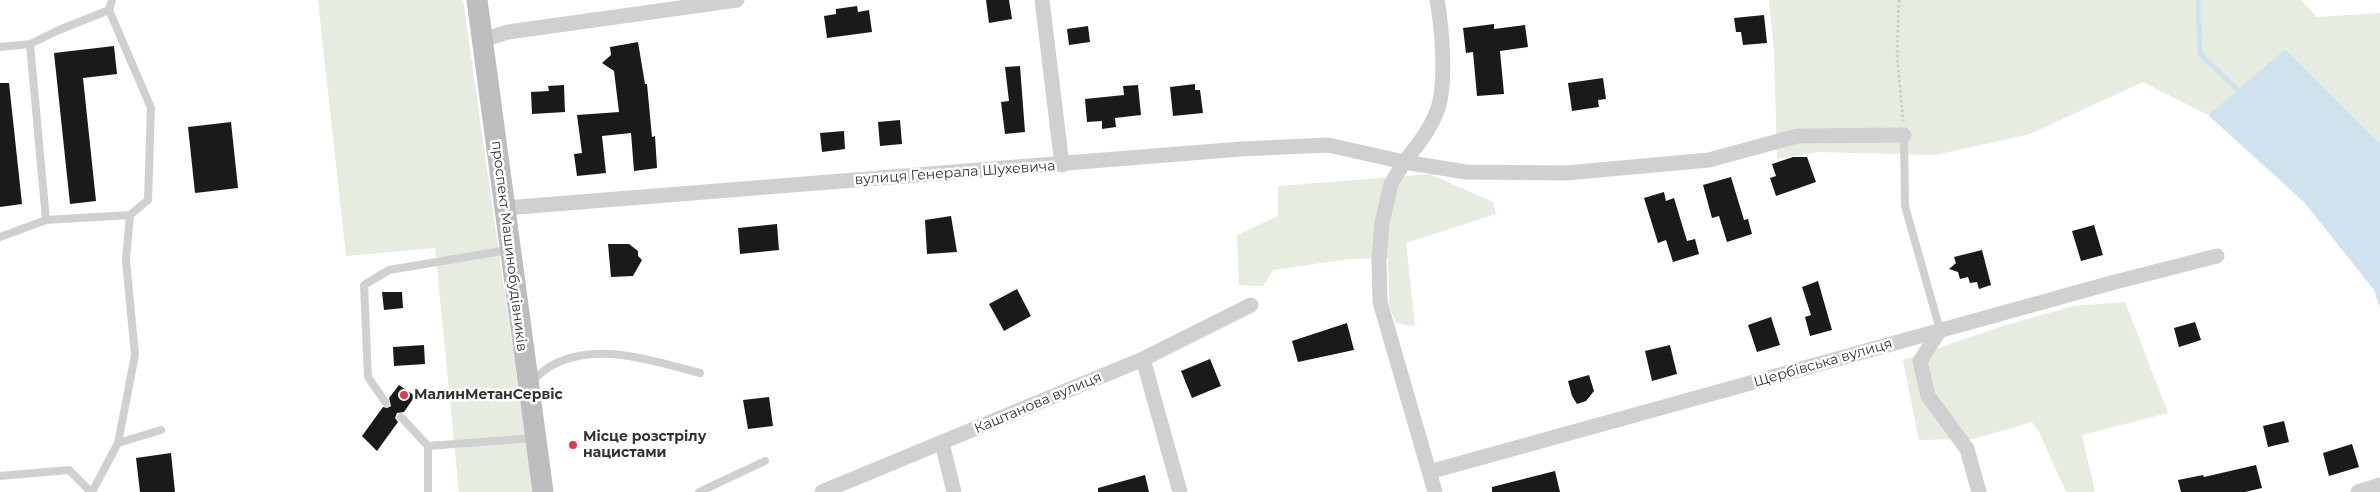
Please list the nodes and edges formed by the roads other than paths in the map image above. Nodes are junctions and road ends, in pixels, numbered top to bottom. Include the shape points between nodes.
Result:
1 (112, 0) edge
2 (477, 0) edge
3 (737, 0) edge
4 (1042, 0) edge
5 (1437, 0) edge
6 (109, 10) junction
7 (482, 40) junction
8 (30, 44) junction
9 (0, 48) edge
10 (1904, 134) joint
11 (1404, 162) junction
12 (1062, 165) junction
13 (505, 208) junction
14 (130, 215) junction
15 (46, 220) junction
16 (0, 237) edge
17 (510, 250) junction
18 (2217, 256) dead end
19 (1251, 305) dead end
20 (1940, 330) junction
21 (1143, 359) junction
22 (700, 373) dead end
23 (528, 385) junction
24 (386, 403) dead end
25 (401, 417) dead end
26 (161, 430) dead end
27 (535, 438) junction
28 (118, 442) junction
29 (942, 443) junction
30 (428, 446) junction
31 (765, 461) dead end
32 (1429, 472) junction
33 (0, 476) edge
34 (2380, 485) edge
35 (92, 492) edge
36 (428, 492) edge
37 (543, 492) edge
38 (699, 492) edge
39 (822, 492) edge
40 (954, 492) edge
41 (1180, 492) edge
42 (1435, 492) edge
43 (1979, 492) edge
44 (2358, 492) edge

1 - 6 lane
2 - 7 street, проспект Машинобудівників
3 - 7 street via 508,32
4 - 12 street
5 - 11 street via 1441,22 1442,87 1438,109 1426,133
6 - 8 lane
6 - 14 lane via 151,108 148,200
7 - 13 street, проспект Машинобудівників
8 - 9 lane
8 - 15 lane
10 - 11 street, вулиця Генерала Шухевича via 1797,136 1709,160 1566,173 1466,172
10 - 20 lane via 1905,206
11 - 12 street, вулиця Генерала Шухевича via 1328,145 1241,149
11 - 32 street via 1391,184 1384,214 1379,260 1380,302
12 - 13 street, вулиця Генерала Шухевича
13 - 17 street, проспект Машинобудівників
14 - 15 lane
14 - 28 lane via 126,260 135,355
15 - 16 lane
17 - 23 street, проспект Машинобудівників
17 - 24 lane via 388,270 364,285 368,377
18 - 20 street, Щербівська вулиця
19 - 21 street, Каштанова вулиця
20 - 32 street, Щербівська вулиця
20 - 43 street via 1920,361 1928,396 1967,449
21 - 29 street, Каштанова вулиця
21 - 41 street
22 - 23 lane via 626,355 580,355 549,367
23 - 27 street, проспект Машинобудівників
25 - 30 lane
26 - 28 lane
27 - 30 lane
27 - 37 street, проспект Машинобудівників
28 - 35 lane
29 - 39 street, Каштанова вулиця
29 - 40 street
30 - 36 lane
31 - 38 lane
32 - 42 street
33 - 35 lane via 69,470
34 - 44 street

